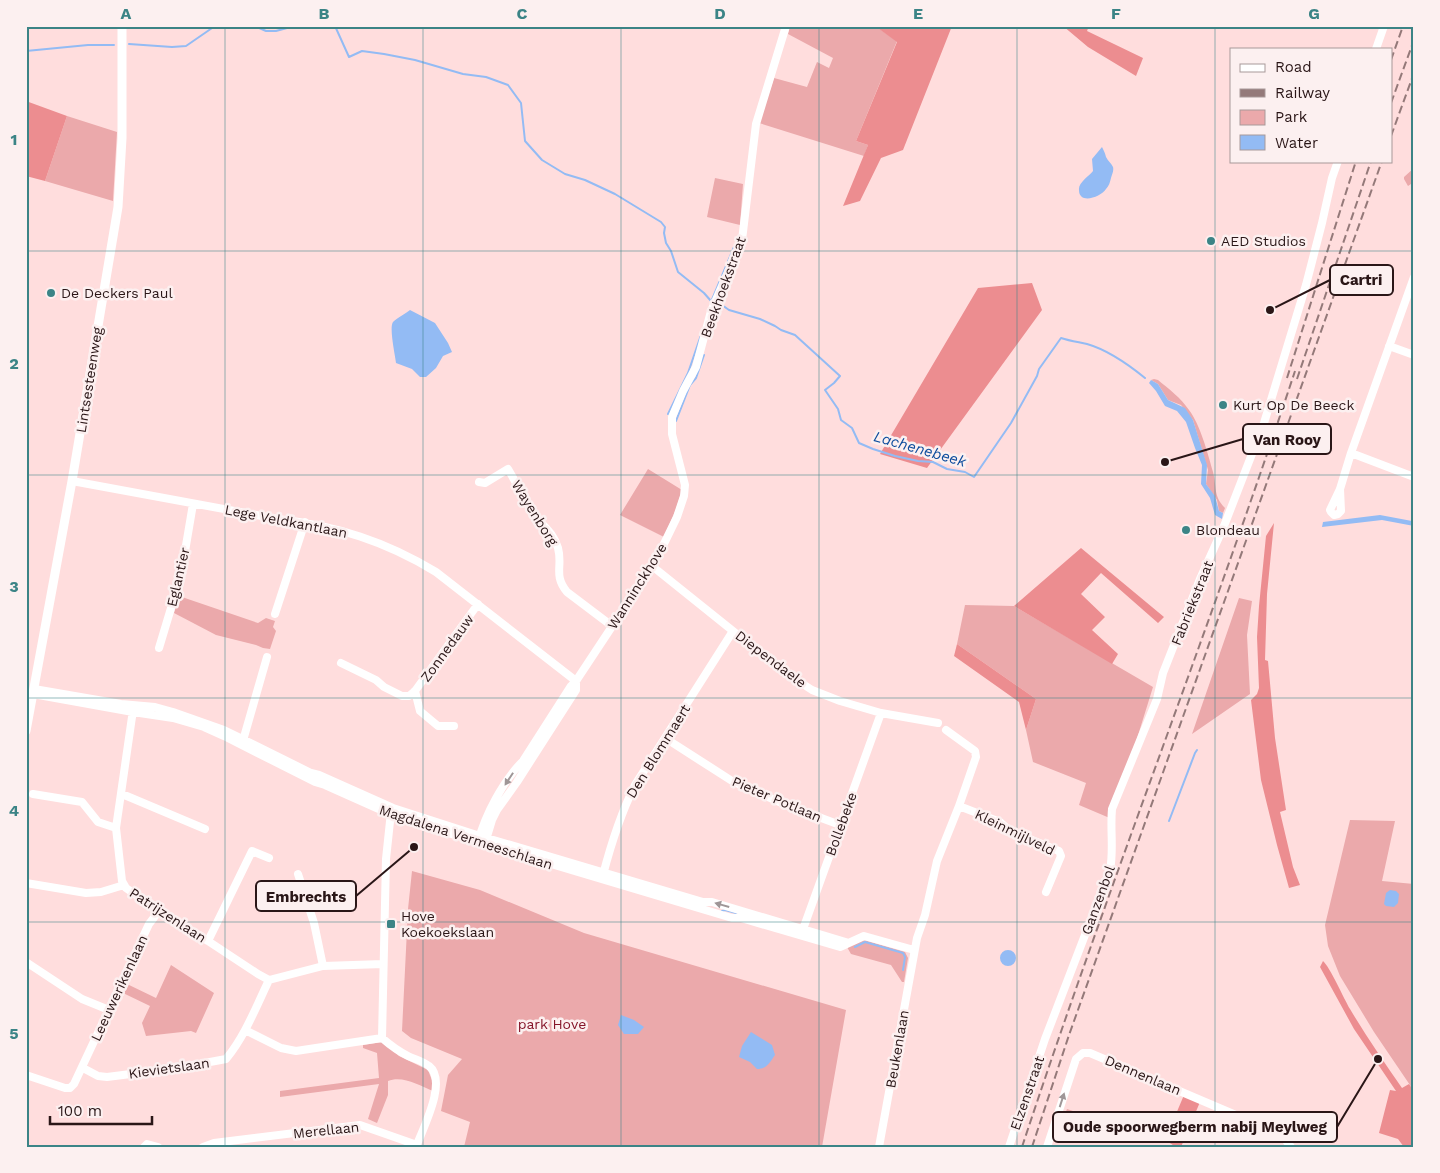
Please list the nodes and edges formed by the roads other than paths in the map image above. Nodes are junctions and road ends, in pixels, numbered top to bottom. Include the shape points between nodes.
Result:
1 (122, 26) edge
2 (786, 26) edge
3 (1384, 26) edge
4 (1376, 48) edge
5 (1338, 162) edge
6 (1414, 277) edge
7 (1389, 346) junction
8 (1414, 354) edge
9 (1351, 453) junction
10 (1414, 477) edge
11 (72, 481) junction
12 (479, 482) dead end
13 (685, 485) joint
14 (1340, 489) dead end
15 (193, 504) junction
16 (305, 522) junction
17 (652, 566) junction
18 (478, 604) junction
19 (276, 614) dead end
20 (612, 626) junction
21 (733, 631) junction
22 (159, 648) dead end
23 (267, 658) dead end
24 (341, 663) dead end
25 (1163, 673) joint
26 (576, 680) junction
27 (415, 691) junction
28 (34, 692) junction
29 (133, 709) junction
30 (28, 710) edge
31 (881, 713) junction
32 (938, 723) dead end
33 (454, 726) dead end
34 (946, 730) dead end
35 (26, 731) edge
36 (665, 738) junction
37 (242, 743) junction
38 (33, 794) dead end
39 (122, 794) junction
40 (960, 806) junction
41 (392, 811) junction
42 (840, 825) junction
43 (116, 828) junction
44 (205, 828) dead end
45 (482, 840) junction
46 (269, 858) dead end
47 (298, 874) dead end
48 (603, 876) junction
49 (26, 884) edge
50 (124, 885) junction
51 (1046, 892) dead end
52 (159, 911) junction
53 (802, 932) junction
54 (208, 941) junction
55 (914, 950) junction
56 (26, 962) edge
57 (383, 964) junction
58 (323, 966) junction
59 (269, 980) junction
60 (109, 1010) junction
61 (245, 1030) junction
62 (382, 1038) junction
63 (1045, 1039) joint
64 (82, 1068) junction
65 (26, 1074) edge
66 (417, 1146) edge
67 (144, 1147) edge
68 (158, 1147) edge
69 (203, 1147) edge
70 (879, 1147) edge
71 (1009, 1147) edge
72 (1047, 1147) edge
73 (1291, 1147) edge

1 - 11 street, Lintsesteenweg via 118,207
2 - 13 street, Beekhoekstraat via 756,124 742,240 711,311 698,360 672,417 672,434
3 - 4 street
5 - 25 street, Fabriekstraat via 1306,285 1264,423
6 - 7 street
7 - 8 street
7 - 9 street
9 - 10 street
9 - 14 street
11 - 15 street, Lege Veldkantlaan
11 - 28 street, Lintsesteenweg
12 - 20 street, Wayenborg via 485,483 508,469 534,514 557,545 563,588
13 - 17 street, Wanninckhove via 682,504
15 - 16 street, Lege Veldkantlaan
15 - 22 street, Eglantier via 181,575
16 - 18 street, Lege Veldkantlaan via 393,548 436,572
16 - 19 street
17 - 20 street, Wanninckhove
17 - 21 street, Diependaele
18 - 26 street, Lege Veldkantlaan
18 - 27 street, Zonnedauw
20 - 26 street, Wanninckhove
21 - 31 street, Diependaele via 812,690
21 - 36 street, Den Blommaert
23 - 37 street
24 - 27 street, Zonnedauw via 402,696 409,696
25 - 63 street, Ganzenbol via 1157,699 1112,809 1113,856 1110,870
26 - 45 street, Wanninckhove via 488,813
27 - 33 street, Zonnedauw via 420,711 438,726
28 - 29 street, Magdalena Vermeeschlaan
28 - 30 street, Lintsesteenweg
29 - 37 street, Magdalena Vermeeschlaan via 204,727
29 - 39 street, Patrijzenlaan
30 - 35 street, Lintsesteenweg
31 - 32 street, Diependaele
31 - 42 street, Bollebeke
34 - 40 street, Kleinmijlveld via 976,753
36 - 42 street, Pieter Potlaan via 732,781
36 - 48 street, Den Blommaert via 628,799
37 - 41 street, Magdalena Vermeeschlaan via 314,782
38 - 43 street via 82,802 98,822
39 - 43 street, Patrijzenlaan
39 - 44 street
40 - 51 street, Kleinmijlveld via 1059,851 1061,856
40 - 55 street, Kleinmijlveld via 937,860
41 - 45 street, Magdalena Vermeeschlaan
41 - 57 street via 386,859
42 - 53 street, Bollebeke
43 - 50 street, Patrijzenlaan
45 - 48 street, Magdalena Vermeeschlaan
46 - 54 street via 252,851
47 - 58 street via 314,923
48 - 53 street, Magdalena Vermeeschlaan via 712,902
49 - 50 street via 86,893
50 - 52 street, Patrijzenlaan
52 - 54 street, Patrijzenlaan
52 - 60 street, Leeuwerikenlaan via 149,924
53 - 55 street, Magdalena Vermeeschlaan via 840,947 864,936
54 - 59 street, Patrijzenlaan
55 - 70 street, Beukenlaan
56 - 60 street via 82,999
57 - 58 street
57 - 62 street
58 - 59 street
59 - 61 street, Kievietslaan
60 - 64 street, Leeuwerikenlaan
61 - 62 street via 281,1048 296,1051
61 - 64 street, Kievietslaan via 232,1052 221,1061 107,1077
62 - 66 street via 399,1051 428,1065 435,1075 434,1100
63 - 71 street, Elzenstraat
64 - 65 street, Leeuwerikenlaan via 70,1088
66 - 69 street, Merellaan via 360,1124
67 - 68 street via 147,1144
72 -> 73 street, Dennenlaan via 1076,1059 1083,1053 1090,1053 1278,1132

